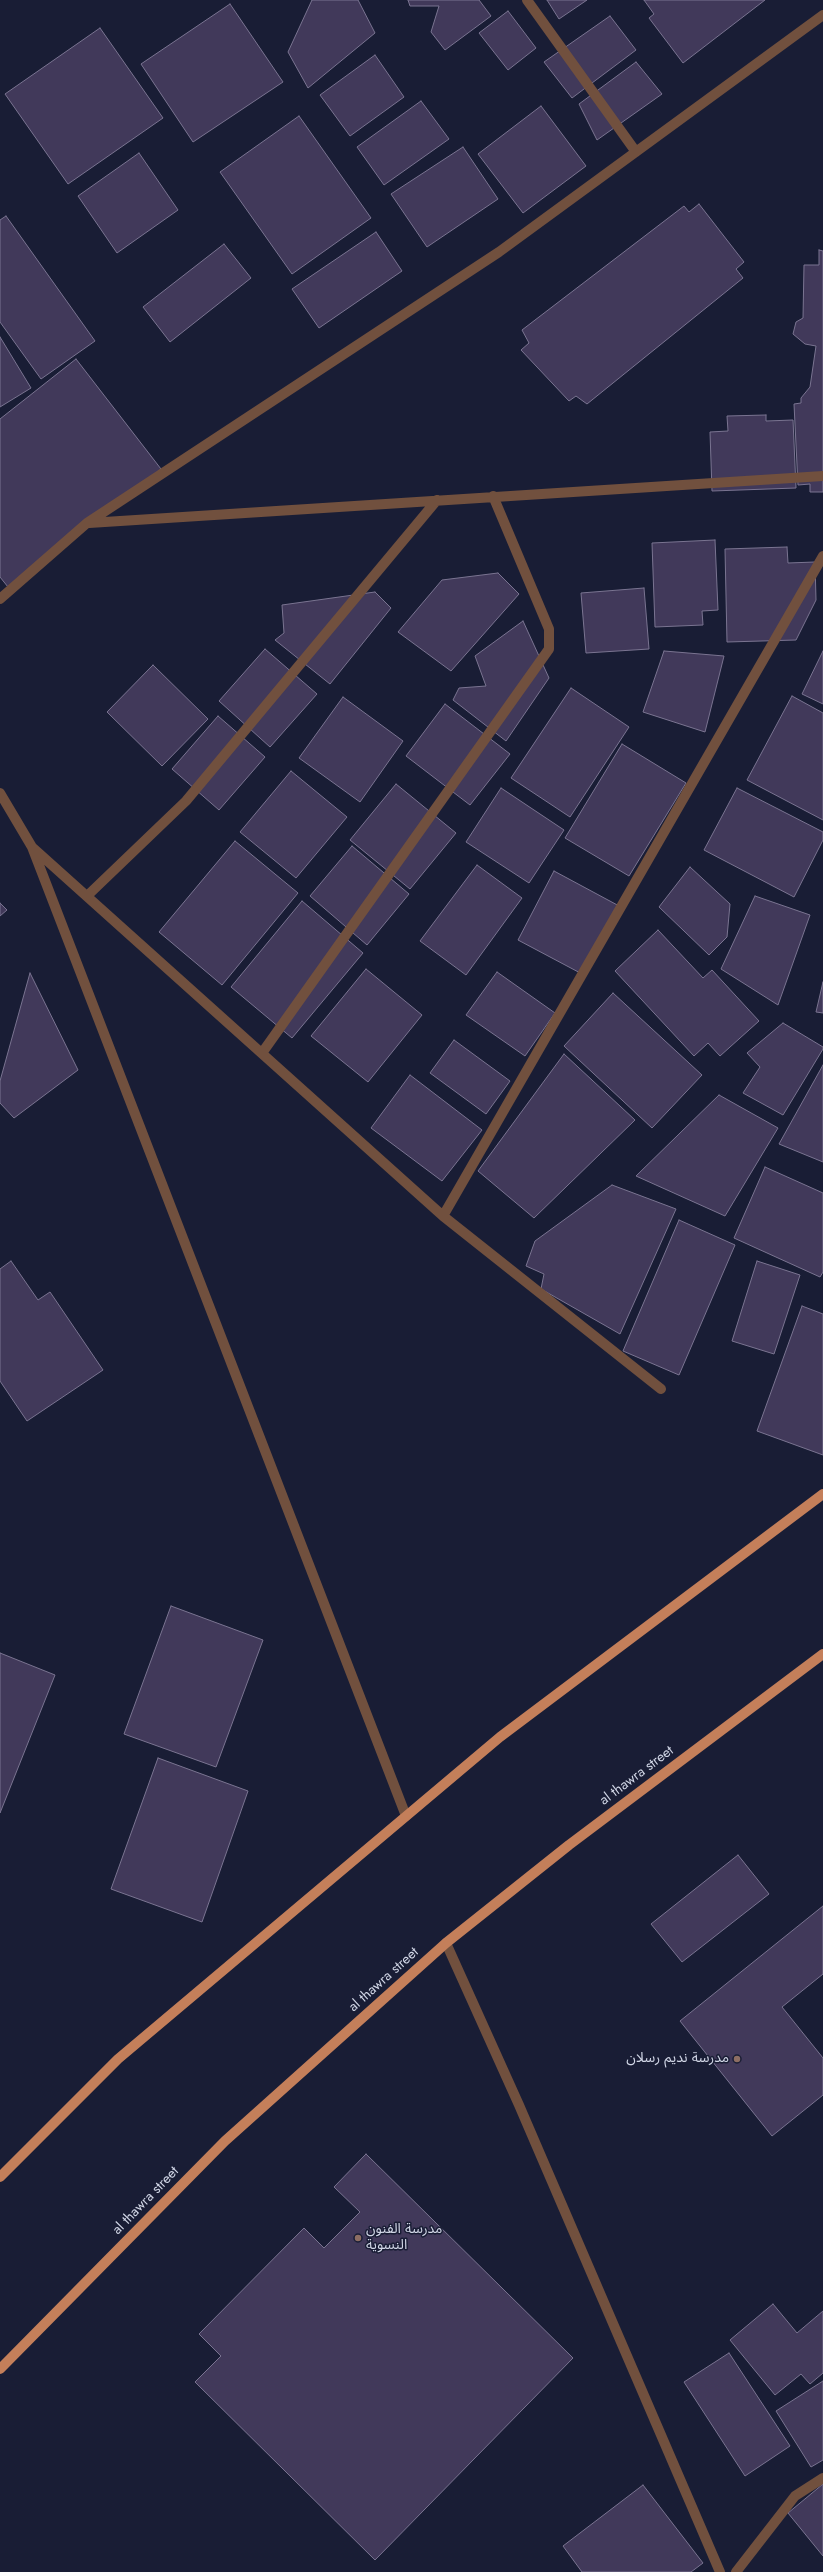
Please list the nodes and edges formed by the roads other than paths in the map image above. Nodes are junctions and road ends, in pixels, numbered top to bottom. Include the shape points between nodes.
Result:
1 (527, 0) edge
2 (823, 15) edge
3 (636, 152) junction
4 (823, 476) edge
5 (493, 496) junction
6 (437, 500) junction
7 (87, 523) junction
8 (823, 556) edge
9 (0, 599) edge
10 (0, 793) edge
11 (32, 847) junction
12 (87, 896) junction
13 (262, 1053) junction
14 (443, 1216) junction
15 (661, 1389) dead end
16 (823, 1494) edge
17 (823, 1654) edge
18 (406, 1816) junction
19 (446, 1943) junction
20 (0, 2177) edge
21 (0, 2370) edge
22 (823, 2478) edge
23 (720, 2572) edge
24 (736, 2572) edge

1 - 3 street
2 - 3 street
3 - 7 street via 498,252
4 - 5 street
5 - 6 street
5 - 13 street via 549,629 549,649
6 - 7 street
6 - 12 street via 186,801
7 - 9 street
8 - 14 street
10 - 11 street
11 - 12 street
11 - 18 street
12 - 13 street
13 - 14 street
14 - 15 street
16 - 18 main road via 500,1737
17 - 19 main road, al thawra street via 569,1845
18 - 20 main road via 118,2059
19 - 21 main road, al thawra street via 225,2141
19 - 23 street via 519,2105
22 - 24 street via 795,2496

